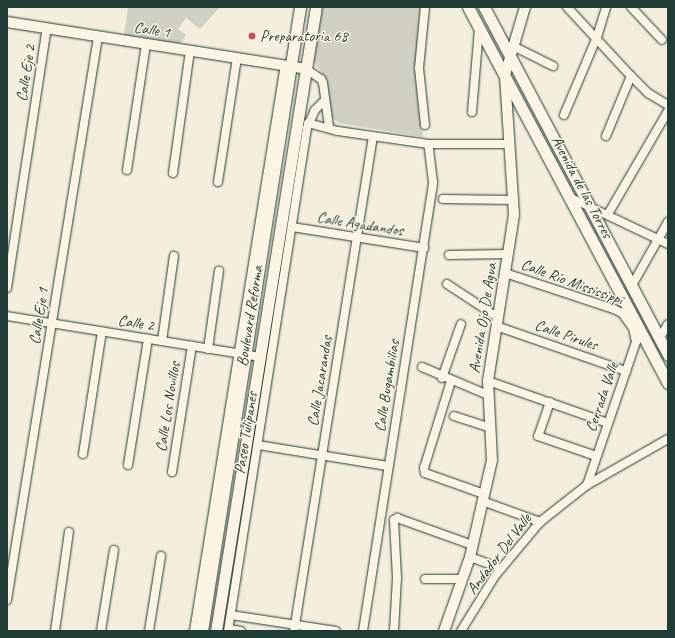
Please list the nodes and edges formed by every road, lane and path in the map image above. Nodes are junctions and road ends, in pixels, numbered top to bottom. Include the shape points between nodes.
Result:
1 (300, 7) edge
2 (316, 7) edge
3 (425, 7) edge
4 (468, 7) edge
5 (484, 7) edge
6 (525, 7) edge
7 (567, 7) edge
8 (606, 7) edge
9 (632, 7) edge
10 (7, 22) edge
11 (47, 28) junction
12 (479, 28) junction
13 (98, 37) junction
14 (597, 37) junction
15 (662, 40) dead end
16 (146, 44) junction
17 (190, 51) junction
18 (511, 51) junction
19 (237, 58) junction
20 (288, 66) junction
21 (553, 66) dead end
22 (306, 69) junction
23 (505, 75) junction
24 (631, 76) junction
25 (324, 101) junction
26 (668, 105) edge
27 (668, 111) edge
28 (472, 112) dead end
29 (564, 115) dead end
30 (308, 123) junction
31 (425, 126) dead end
32 (329, 127) junction
33 (374, 136) junction
34 (606, 136) dead end
35 (428, 144) junction
36 (508, 144) junction
37 (127, 170) dead end
38 (173, 173) dead end
39 (218, 182) dead end
40 (569, 197) junction
41 (443, 199) dead end
42 (514, 200) junction
43 (585, 203) junction
44 (608, 214) junction
45 (668, 222) edge
46 (292, 227) junction
47 (357, 238) junction
48 (659, 239) junction
49 (668, 244) edge
50 (424, 248) junction
51 (508, 254) junction
52 (449, 255) dead end
53 (174, 256) dead end
54 (219, 271) dead end
55 (505, 273) junction
56 (447, 284) dead end
57 (631, 287) junction
58 (7, 288) edge
59 (7, 316) edge
60 (629, 320) joint
61 (496, 322) junction
62 (53, 323) junction
63 (461, 324) dead end
64 (668, 324) edge
65 (102, 331) junction
66 (148, 339) junction
67 (659, 339) junction
68 (162, 341) junction
69 (192, 346) junction
70 (208, 349) junction
71 (243, 355) junction
72 (668, 356) edge
73 (260, 357) junction
74 (422, 367) dead end
75 (626, 371) junction
76 (442, 378) junction
77 (488, 381) junction
78 (451, 382) junction
79 (668, 383) edge
80 (488, 395) junction
81 (550, 402) junction
82 (454, 416) dead end
83 (608, 423) junction
84 (491, 428) junction
85 (668, 439) edge
86 (258, 445) junction
87 (82, 454) dead end
88 (322, 456) junction
89 (596, 456) junction
90 (128, 465) dead end
91 (388, 466) junction
92 (172, 472) dead end
93 (587, 485) junction
94 (483, 498) junction
95 (540, 522) junction
96 (70, 532) dead end
97 (472, 545) junction
98 (114, 550) dead end
99 (161, 556) dead end
100 (470, 557) junction
101 (501, 568) junction
102 (425, 579) dead end
103 (462, 579) junction
104 (7, 600) edge
105 (231, 615) junction
106 (294, 628) edge
107 (229, 630) edge
108 (55, 631) edge
109 (101, 631) edge
110 (149, 631) edge
111 (194, 631) edge
112 (202, 631) edge
113 (216, 631) edge
114 (241, 631) edge
115 (336, 631) edge
116 (363, 631) edge
117 (394, 631) edge
118 (444, 631) edge
119 (461, 631) edge

1 - 20 main road, Boulevard Reforma
2 - 22 main road, Boulevard Reforma
3 - 31 street via 419,68
4 - 12 main road, Avenida de las Torres
5 - 18 main road, Avenida de las Torres
6 - 18 street, Avenida Ojo De Agua
7 - 14 street
8 - 14 street
9 - 15 street
10 - 11 street, Calle 1
11 - 13 street, Calle 1
11 - 58 street, Calle Eje 2
12 - 23 main road, Avenida de las Torres
12 - 28 street
13 - 16 street, Calle 1
13 - 62 street, Calle Eje 1
14 - 24 street
14 - 29 street
16 - 17 street, Calle 1
16 - 37 street
17 - 19 street, Calle 1
17 - 38 street
18 - 21 street
18 - 23 street, Avenida Ojo De Agua
18 - 43 main road, Avenida de las Torres
19 - 20 street, Calle 1
19 - 39 street
20 - 22 street, Calle 1
20 - 71 main road, Boulevard Reforma
22 - 25 street via 321,79
22 - 73 main road, Boulevard Reforma
23 - 36 street, Avenida Ojo De Agua
23 - 40 main road, Avenida de las Torres
24 - 26 street via 648,92
24 - 34 street
25 - 30 street, Paseo Tulipanes
25 - 32 street
27 - 44 street
30 - 32 street
30 - 46 street, Paseo Tulipanes
32 - 33 street
33 - 35 street
33 - 47 street, Calle Jacarandas
35 - 36 street
35 - 50 street, Calle Bugambilias via 433,182
36 - 42 street, Avenida Ojo De Agua
40 - 43 street
40 - 79 main road, Avenida de las Torres
41 - 42 street
42 - 51 street, Avenida Ojo De Agua via 513,228
43 - 44 street
43 - 57 main road, Avenida de las Torres
44 - 48 street
45 - 48 street
46 - 47 street, Calle Agadandos
46 - 86 street, Paseo Tulipanes
47 - 50 street, Calle Agadandos
47 - 88 street, Calle Jacarandas
48 - 49 street
48 - 57 street
50 - 91 street, Calle Bugambilias
51 - 52 street, Calle Río Mississippi
51 - 55 street, Avenida Ojo De Agua
53 - 68 street
54 - 70 street
55 - 60 street, Calle Río Mississippi via 614,309
55 - 61 street, Avenida Ojo De Agua
56 - 61 street, Calle Pirules
57 - 67 main road, Avenida de las Torres
59 - 62 street, Calle 2
60 - 75 street, Cerrada Valle via 636,335 636,342
61 - 75 street, Calle Pirules
61 - 77 street, Avenida Ojo De Agua
62 - 65 street, Calle 2
62 - 104 street, Calle Eje 1
63 - 76 street
64 - 67 street
65 - 66 street, Calle 2
65 - 87 street
66 - 68 street, Calle 2
66 - 90 street
67 - 72 main road, Avenida de las Torres
68 - 69 street, Calle 2
69 - 70 street, Calle 2
69 - 92 street, Calle Los Novillos
70 - 71 street, Calle 2
71 - 73 street, Calle 2
71 - 111 street
71 - 112 main road, Boulevard Reforma
73 - 113 main road, Boulevard Reforma
74 - 76 street
75 - 83 street, Cerrada Valle
76 - 78 street
77 - 80 street, Avenida Ojo De Agua
77 - 81 street
78 - 80 street
78 - 94 street via 424,468 425,473
80 - 84 street, Avenida Ojo De Agua
81 - 83 street
81 - 89 street via 538,436
82 - 84 street
83 - 89 street, Cerrada Valle
84 - 94 street, Avenida Ojo De Agua via 492,460
85 - 93 street, Andador Del Valle
86 - 88 street
86 - 105 street, Paseo Tulipanes
88 - 91 street
88 - 106 street, Calle Jacarandas
89 - 93 street, Cerrada Valle
91 - 116 street, Calle Bugambilias
93 - 95 street, Andador Del Valle
94 - 95 street
94 - 97 street, Avenida Ojo De Agua
95 - 101 street, Andador Del Valle
96 - 108 street
97 - 100 street, Avenida Ojo De Agua
97 - 117 street via 397,518 394,520 397,578
98 - 109 street
99 - 110 street
100 - 101 street
100 - 103 street, Avenida Ojo De Agua
101 - 119 street, Andador Del Valle
102 - 103 street
103 - 118 street, Avenida Ojo De Agua
105 - 106 street
105 - 107 street, Paseo Tulipanes
106 - 115 street
107 - 114 street

